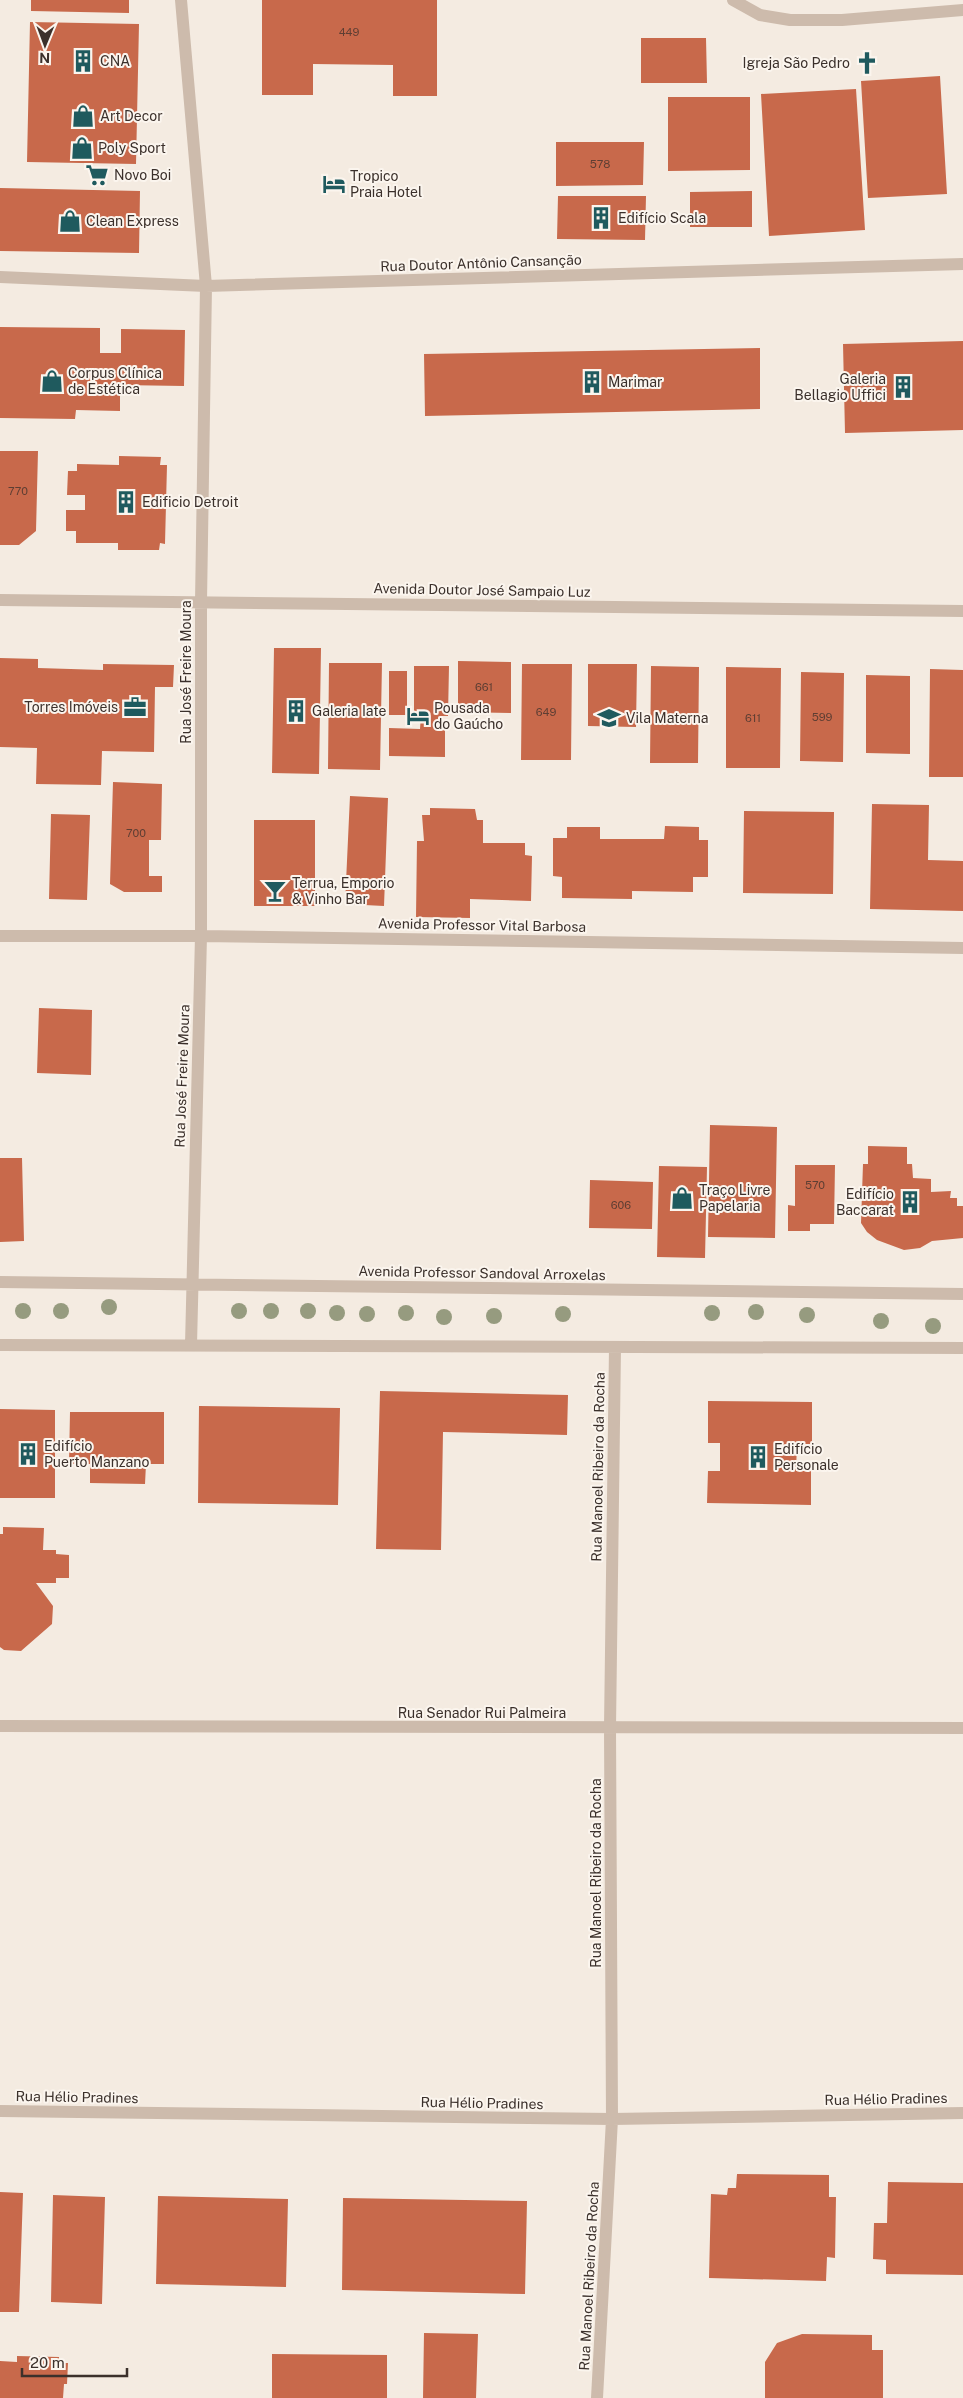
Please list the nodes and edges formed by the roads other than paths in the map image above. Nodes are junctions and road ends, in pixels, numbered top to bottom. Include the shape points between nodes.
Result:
1 (181, 0) edge
2 (733, 0) edge
3 (962, 0) edge
4 (963, 4) edge
5 (963, 10) edge
6 (963, 264) edge
7 (0, 277) edge
8 (206, 286) junction
9 (0, 600) edge
10 (201, 602) junction
11 (963, 611) edge
12 (0, 936) edge
13 (201, 936) junction
14 (963, 948) edge
15 (0, 1282) edge
16 (191, 1284) junction
17 (963, 1294) edge
18 (0, 1345) edge
19 (191, 1345) junction
20 (615, 1346) junction
21 (963, 1348) edge
22 (0, 1726) edge
23 (610, 1728) junction
24 (963, 1728) edge
25 (0, 2111) edge
26 (963, 2113) edge
27 (612, 2120) junction
28 (597, 2398) edge

1 - 8 street, Rua José Freire Moura
2 - 5 street via 760,15 790,20 842,20
3 - 4 street
6 - 8 street, Rua Doutor Antônio Cansanção
7 - 8 street, Rua Doutor Antônio Cansanção
8 - 10 street, Rua José Freire Moura
9 - 10 street, Avenida Doutor José Sampaio Luz
10 - 11 street, Avenida Doutor José Sampaio Luz
10 - 13 street, Rua José Freire Moura
12 - 13 street, Avenida Professor Vital Barbosa
13 - 14 street, Avenida Professor Vital Barbosa
13 - 16 street, Rua José Freire Moura
15 - 16 street, Avenida Professor Sandoval Arroxelas
16 - 17 street, Avenida Professor Sandoval Arroxelas
16 - 19 street, Rua José Freire Moura
18 - 19 street
19 - 20 street
20 - 21 street
20 - 23 street, Rua Manoel Ribeiro da Rocha
22 - 23 street, Rua Senador Rui Palmeira
23 - 24 street, Rua Senador Rui Palmeira
23 - 27 street, Rua Manoel Ribeiro da Rocha
25 - 27 street, Rua Hélio Pradines
26 - 27 street, Rua Hélio Pradines
27 - 28 street, Rua Manoel Ribeiro da Rocha

